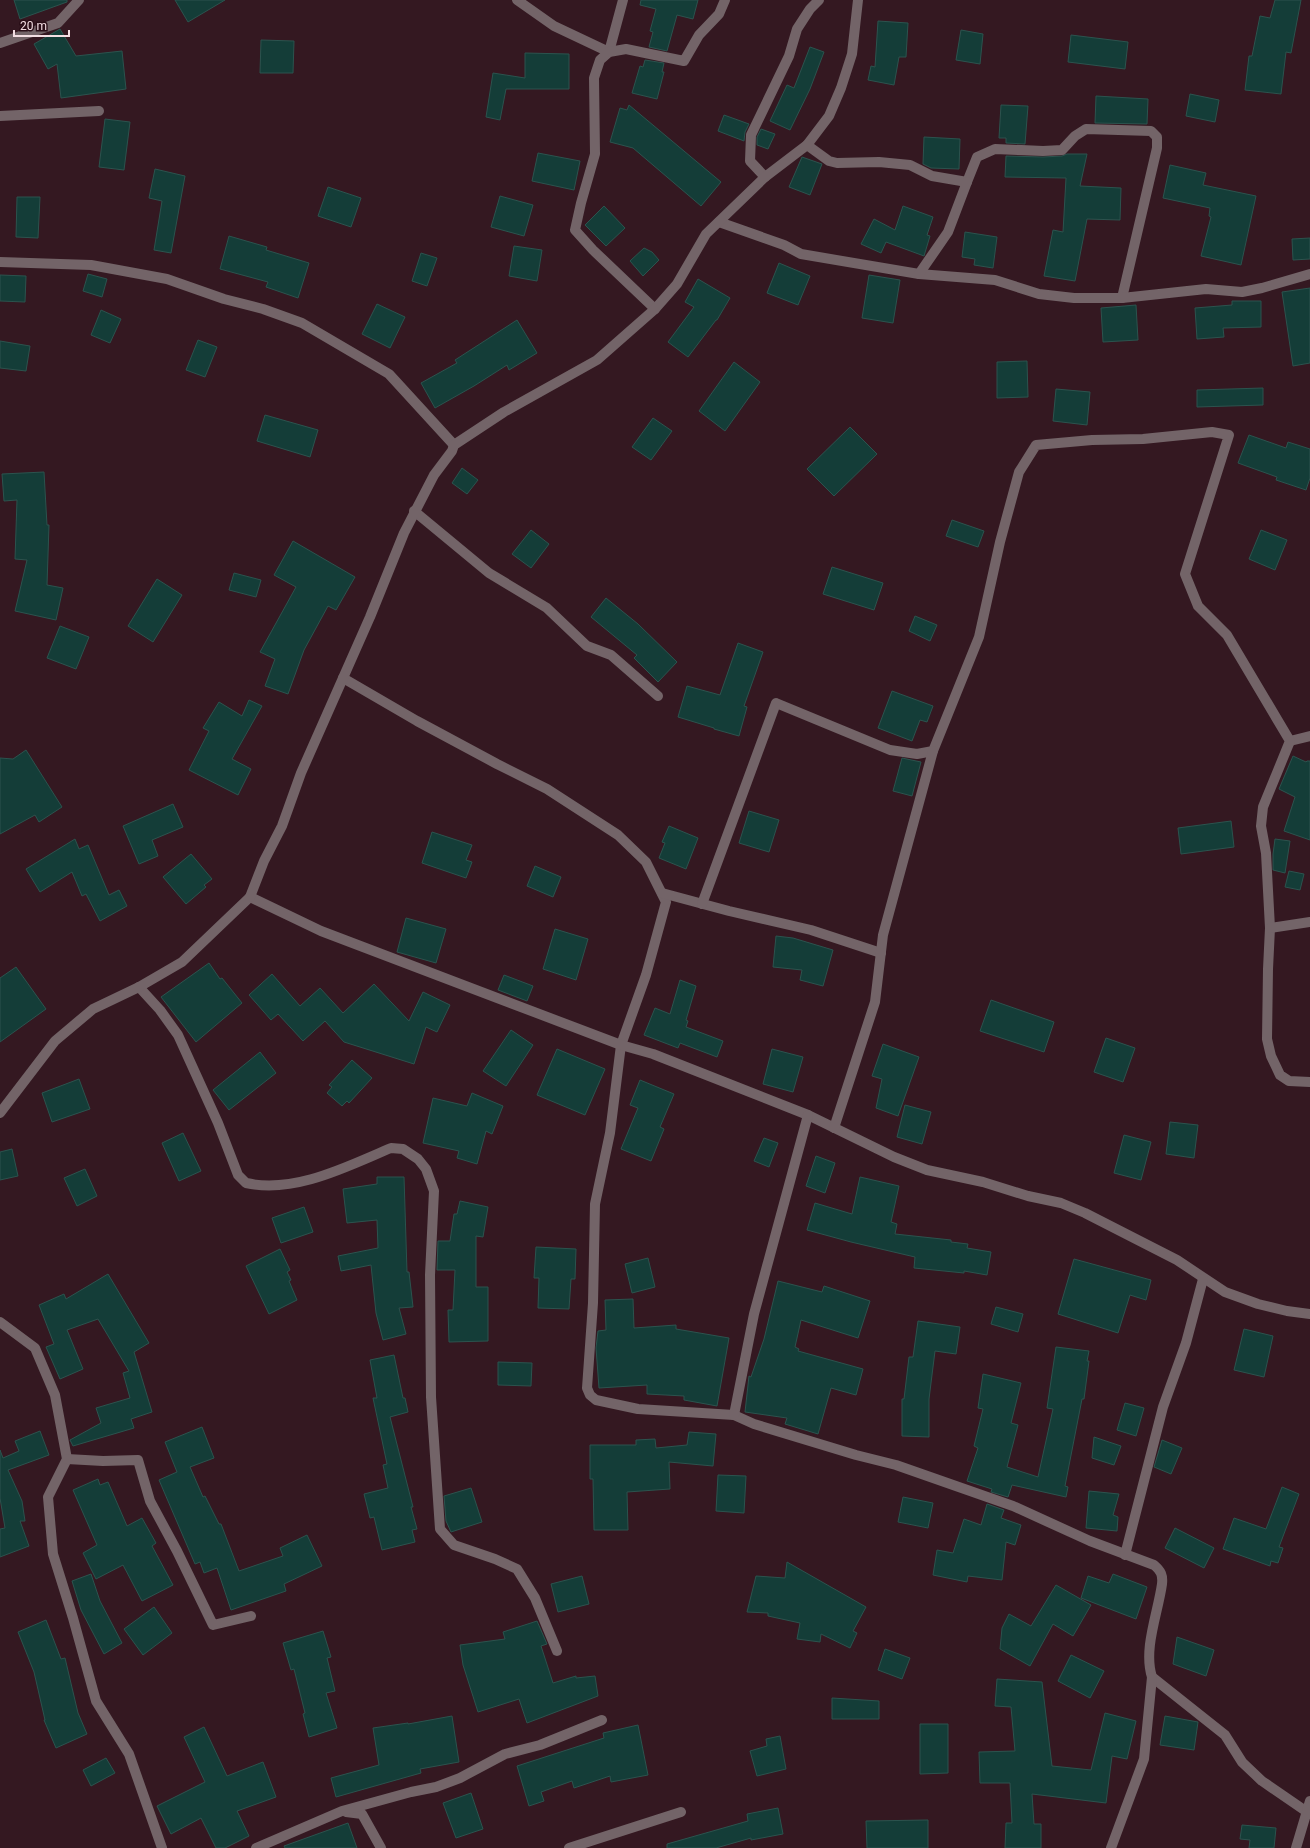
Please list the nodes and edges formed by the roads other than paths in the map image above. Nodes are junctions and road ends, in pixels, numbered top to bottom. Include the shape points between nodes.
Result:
1 (79, 0) edge
2 (517, 0) edge
3 (622, 0) edge
4 (725, 0) edge
5 (819, 0) edge
6 (858, 0) edge
7 (0, 44) edge
8 (609, 52) junction
9 (98, 111) dead end
10 (0, 116) edge
11 (807, 145) junction
12 (765, 177) junction
13 (967, 182) junction
14 (719, 222) junction
15 (0, 262) edge
16 (919, 274) junction
17 (1310, 274) edge
18 (1122, 298) junction
19 (655, 309) junction
20 (454, 445) junction
21 (414, 511) junction
22 (343, 678) junction
23 (658, 696) dead end
24 (1310, 736) edge
25 (1290, 741) junction
26 (933, 752) junction
27 (662, 893) junction
28 (250, 897) junction
29 (702, 904) junction
30 (1310, 922) edge
31 (1270, 928) junction
32 (881, 953) junction
33 (139, 987) junction
34 (621, 1045) junction
35 (1310, 1082) edge
36 (0, 1112) edge
37 (808, 1115) junction
38 (834, 1128) junction
39 (1203, 1279) junction
40 (1310, 1314) edge
41 (0, 1322) edge
42 (734, 1415) junction
43 (67, 1459) junction
44 (1125, 1554) junction
45 (251, 1616) dead end
46 (557, 1651) dead end
47 (1152, 1677) junction
48 (602, 1720) dead end
49 (1310, 1801) edge
50 (342, 1811) junction
51 (681, 1812) dead end
52 (1308, 1813) edge
53 (162, 1848) edge
54 (256, 1848) edge
55 (381, 1848) edge
56 (569, 1848) edge
57 (1111, 1848) edge
58 (1296, 1848) edge

1 - 7 street via 58,23
2 - 8 street via 554,26
3 - 8 street
4 - 8 street via 719,14 699,35 684,61 626,49
5 - 12 street via 810,9 798,29 789,56 751,135 750,160
6 - 11 street via 852,54 841,88 829,116
8 - 19 street via 600,60 594,78 595,154 575,230
9 - 10 street
11 - 12 street
11 - 13 street via 837,164 879,162 910,165 932,176
12 - 14 street
13 - 16 street via 948,232
13 - 18 street via 977,157 995,149 1062,150 1086,129 1151,132 1156,137 1158,148
14 - 16 street via 784,245 801,254
14 - 19 street via 706,234 677,284
15 - 20 street via 91,265 167,279 302,323 389,374
16 - 18 street via 995,280 1040,294 1074,298
17 - 18 street via 1242,292 1206,289
19 - 20 street via 597,360 504,412
20 - 21 street
21 - 22 street
21 - 23 street via 489,573 547,608 587,646 611,655
22 - 27 street via 424,725 547,789 618,835 646,862
22 - 28 street
24 - 25 street
25 - 26 street via 1227,635 1198,606 1185,574 1229,435 1212,432 1036,446 1019,472 979,637
25 - 31 street via 1261,817 1266,853
26 - 29 street via 917,754 890,750 776,703
26 - 32 street via 885,927
27 - 29 street
27 - 34 street via 666,902 646,975
28 - 33 street via 182,962
28 - 34 street via 321,931
29 - 32 street via 811,930
30 - 31 street
31 - 35 street via 1267,1039 1271,1056 1277,1071 1284,1078 1289,1081
32 - 38 street via 875,1002
33 - 36 street via 93,1009 55,1041
33 - 46 street via 178,1035 218,1122 238,1175 246,1183 283,1184 322,1177 397,1147 403,1148 418,1159 426,1169 434,1191 430,1275 431,1397 440,1529 454,1545 517,1569 535,1598
34 - 37 street via 652,1054
34 - 42 street via 610,1133 595,1204 593,1303 587,1388 596,1400 638,1409
37 - 38 street
37 - 42 street via 754,1314
38 - 39 street via 894,1157 928,1170 1061,1203 1177,1260
39 - 40 street via 1225,1292 1258,1304
39 - 44 street via 1186,1343 1163,1406
41 - 43 street via 35,1348 55,1395
42 - 44 street via 754,1424 896,1465 1013,1506
43 - 45 street via 138,1460 150,1501 212,1625
43 - 53 street via 48,1497 53,1554 96,1701 129,1754
44 - 47 street via 1154,1565 1163,1576 1159,1608 1148,1651 1148,1666
47 - 52 street via 1225,1735 1242,1762 1262,1781
47 - 57 street via 1144,1759
48 - 50 street via 540,1745 505,1754 460,1778 436,1787
49 - 52 street
50 - 54 street
50 - 55 street via 362,1814
51 - 56 street
52 - 58 street

